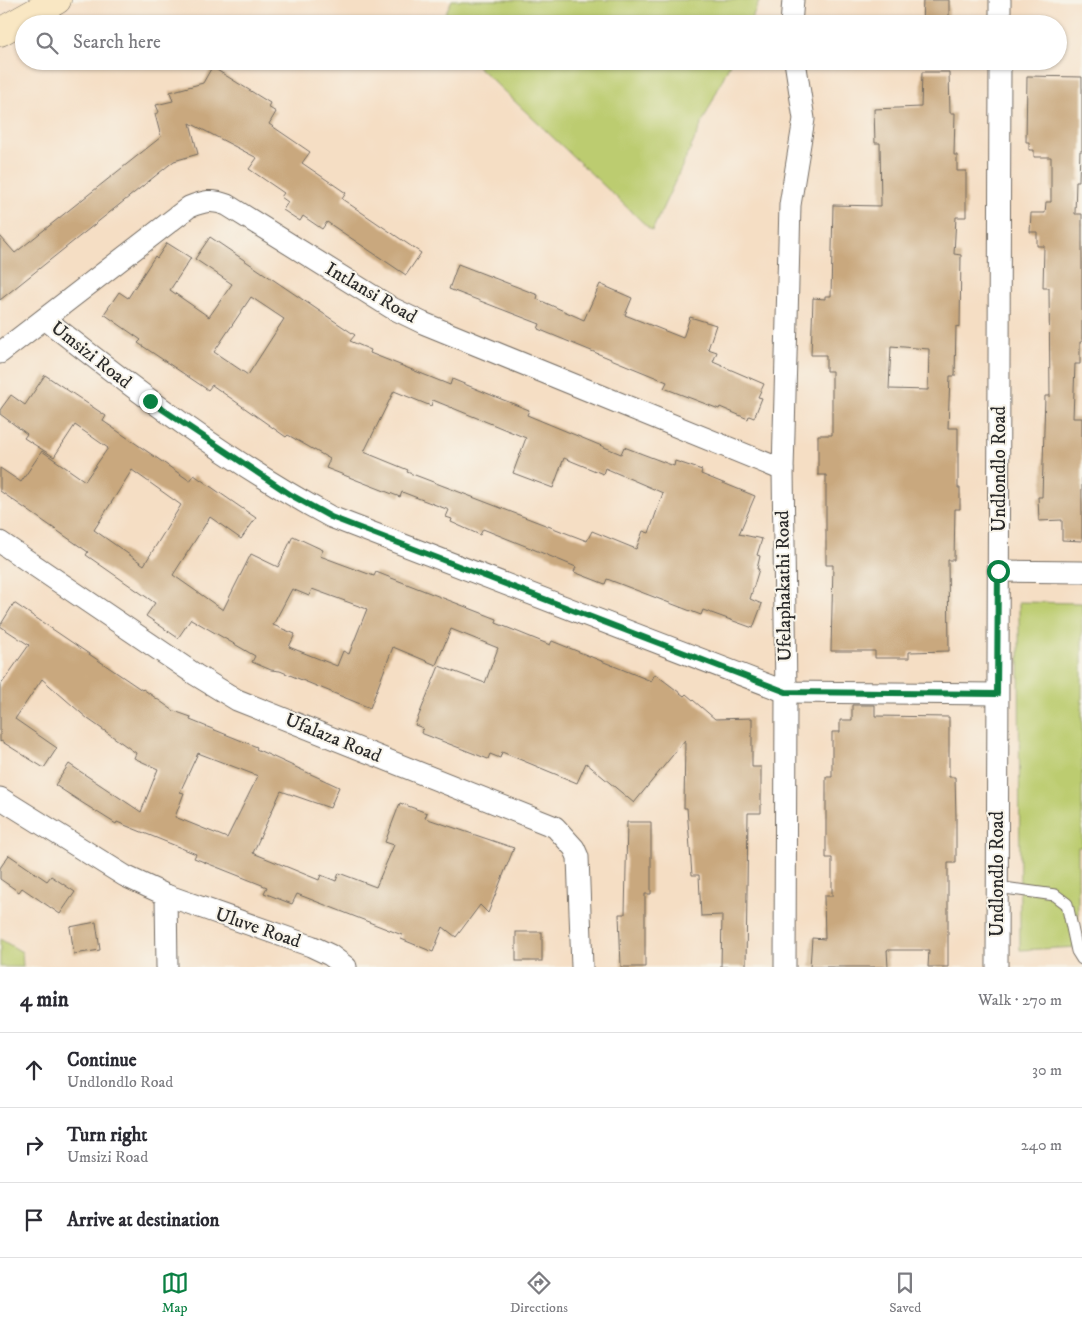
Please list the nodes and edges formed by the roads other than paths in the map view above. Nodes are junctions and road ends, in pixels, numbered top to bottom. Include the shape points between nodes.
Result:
1 (57, 0) edge
2 (793, 0) edge
3 (1000, 0) edge
4 (30, 15) edge
5 (792, 15) edge
6 (1000, 15) edge
7 (15, 24) edge
8 (0, 32) edge
9 (796, 70) edge
10 (1000, 70) edge
11 (45, 319) junction
12 (0, 354) edge
13 (783, 470) junction
14 (0, 542) edge
15 (998, 571) junction
16 (1082, 572) edge
17 (786, 692) junction
18 (997, 694) junction
19 (0, 798) edge
20 (997, 887) junction
21 (166, 895) junction
22 (1082, 959) edge
23 (167, 967) edge
24 (346, 967) edge
25 (582, 967) edge
26 (785, 967) edge
27 (997, 967) edge

1 - 4 main road
2 - 5 street
3 - 6 street
7 - 8 main road
9 - 13 street, Ufelaphakathi Road via 804,119 790,206
10 - 15 street, Undlondlo Road
11 - 12 street, Intlansi Road
11 - 13 street, Intlansi Road via 189,207 214,200 423,324
11 - 17 street, Umsizi Road via 150,401 291,495 331,517
13 - 17 street, Ufelaphakathi Road
14 - 25 street, Ufalaza Road via 236,700 555,827 578,857
15 - 16 street
15 - 18 street, Undlondlo Road
17 - 18 street, Umsizi Road
17 - 26 street, Ufelaphakathi Road
18 - 20 street, Undlondlo Road
19 - 21 street, Uluve Road via 125,876
20 - 22 lane via 1055,894 1063,900 1067,904 1077,951
20 - 27 street, Undlondlo Road
21 - 23 street
21 - 24 street, Uluve Road via 311,946

